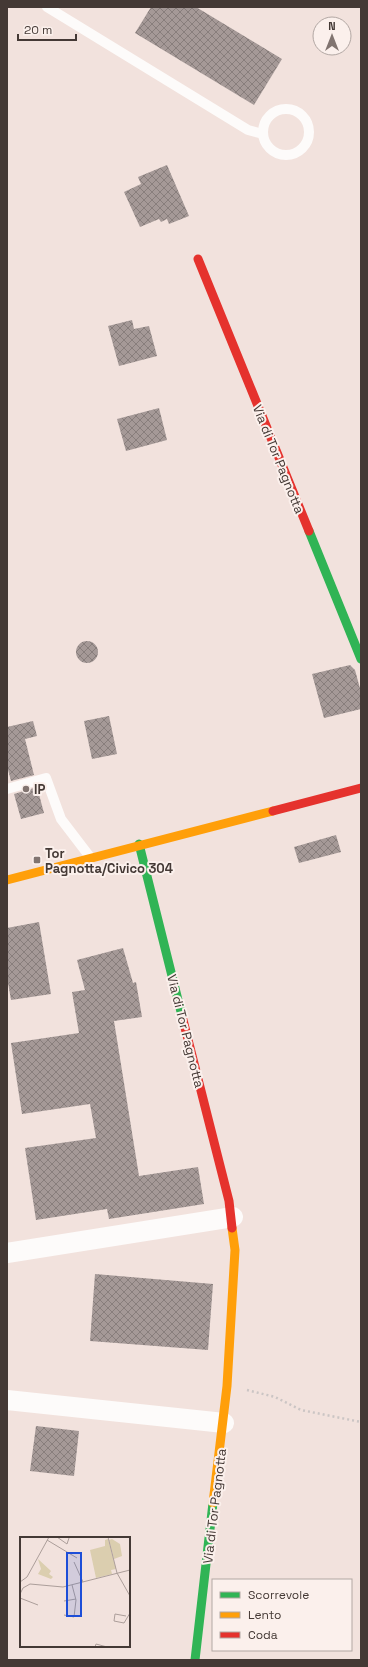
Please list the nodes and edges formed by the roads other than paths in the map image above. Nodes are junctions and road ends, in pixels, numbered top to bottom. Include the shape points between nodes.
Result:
1 (47, 7) edge
2 (263, 134) junction
3 (198, 259) dead end
4 (361, 659) edge
5 (361, 788) edge
6 (7, 789) edge
7 (139, 844) junction
8 (90, 857) junction
9 (7, 880) edge
10 (233, 1217) junction
11 (7, 1253) edge
12 (7, 1400) edge
13 (224, 1423) junction
14 (195, 1660) edge

1 - 2 lane via 248,130
2 - 2 lane via 268,147 287,155 305,144 308,130 306,122 295,111 280,110 267,119
3 - 4 street, Via di Tor Pagnotta
5 - 7 street
6 - 8 lane via 46,778 61,818
7 - 8 street
7 - 10 street, Via di Tor Pagnotta
8 - 9 street
10 - 11 street
10 - 13 street, Via di Tor Pagnotta via 235,1250
12 - 13 street
13 - 14 street, Via di Tor Pagnotta

